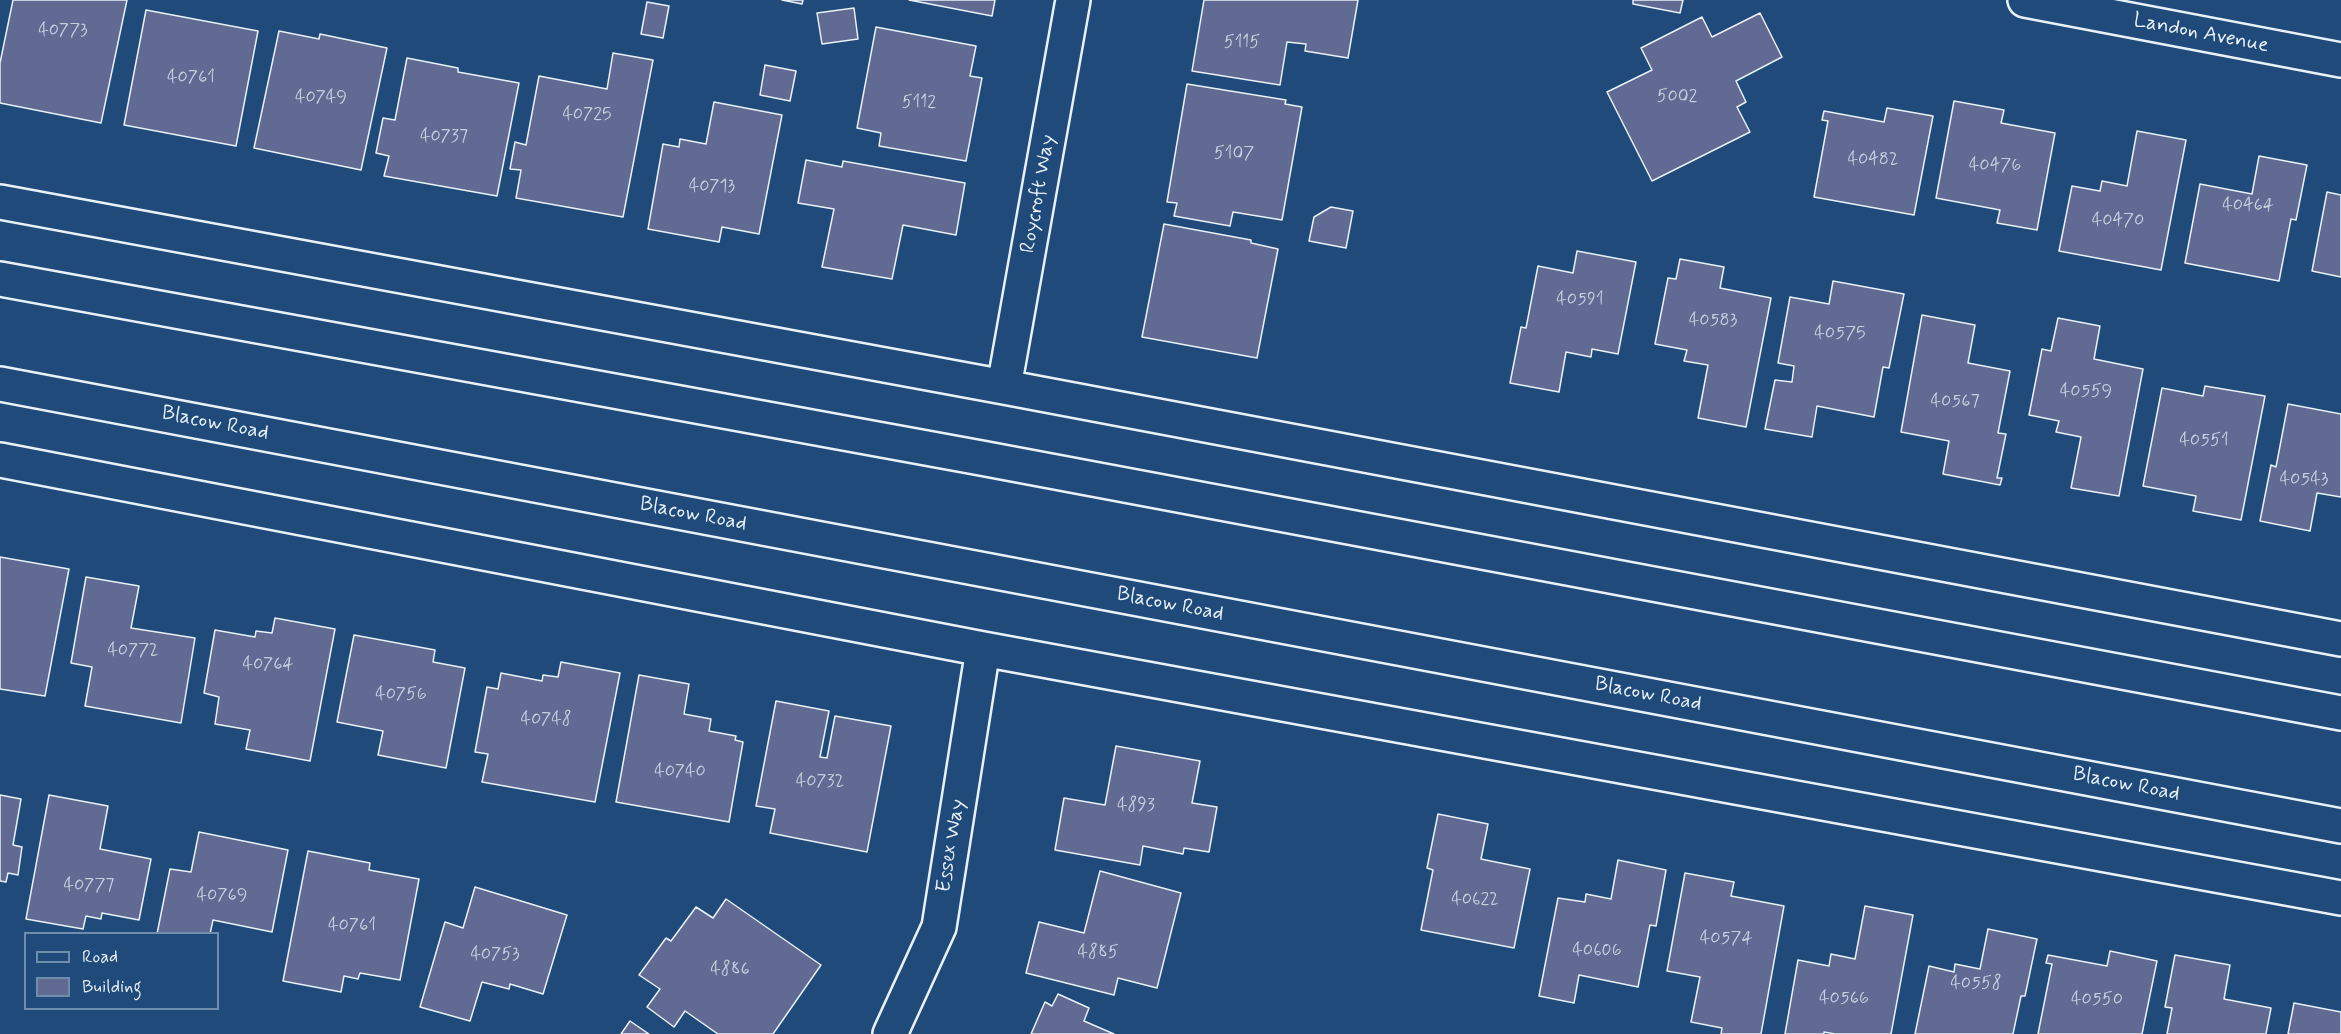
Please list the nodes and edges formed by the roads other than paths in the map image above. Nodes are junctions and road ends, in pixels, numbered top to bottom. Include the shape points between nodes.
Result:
1 (1073, 0) edge
2 (2025, 0) edge
3 (2341, 60) edge
4 (0, 202) edge
5 (0, 279) edge
6 (0, 384) edge
7 (1004, 387) junction
8 (0, 460) edge
9 (2341, 639) edge
10 (983, 649) junction
11 (2341, 713) edge
12 (2341, 825) edge
13 (2341, 898) edge
14 (890, 1034) edge

1 - 7 street, Roycroft Way
2 - 3 street, Landon Avenue
4 - 7 street
5 - 11 street
6 - 12 street, Blacow Road
7 - 9 street
8 - 10 street
10 - 13 street
10 - 14 street, Essex Way via 939,927

